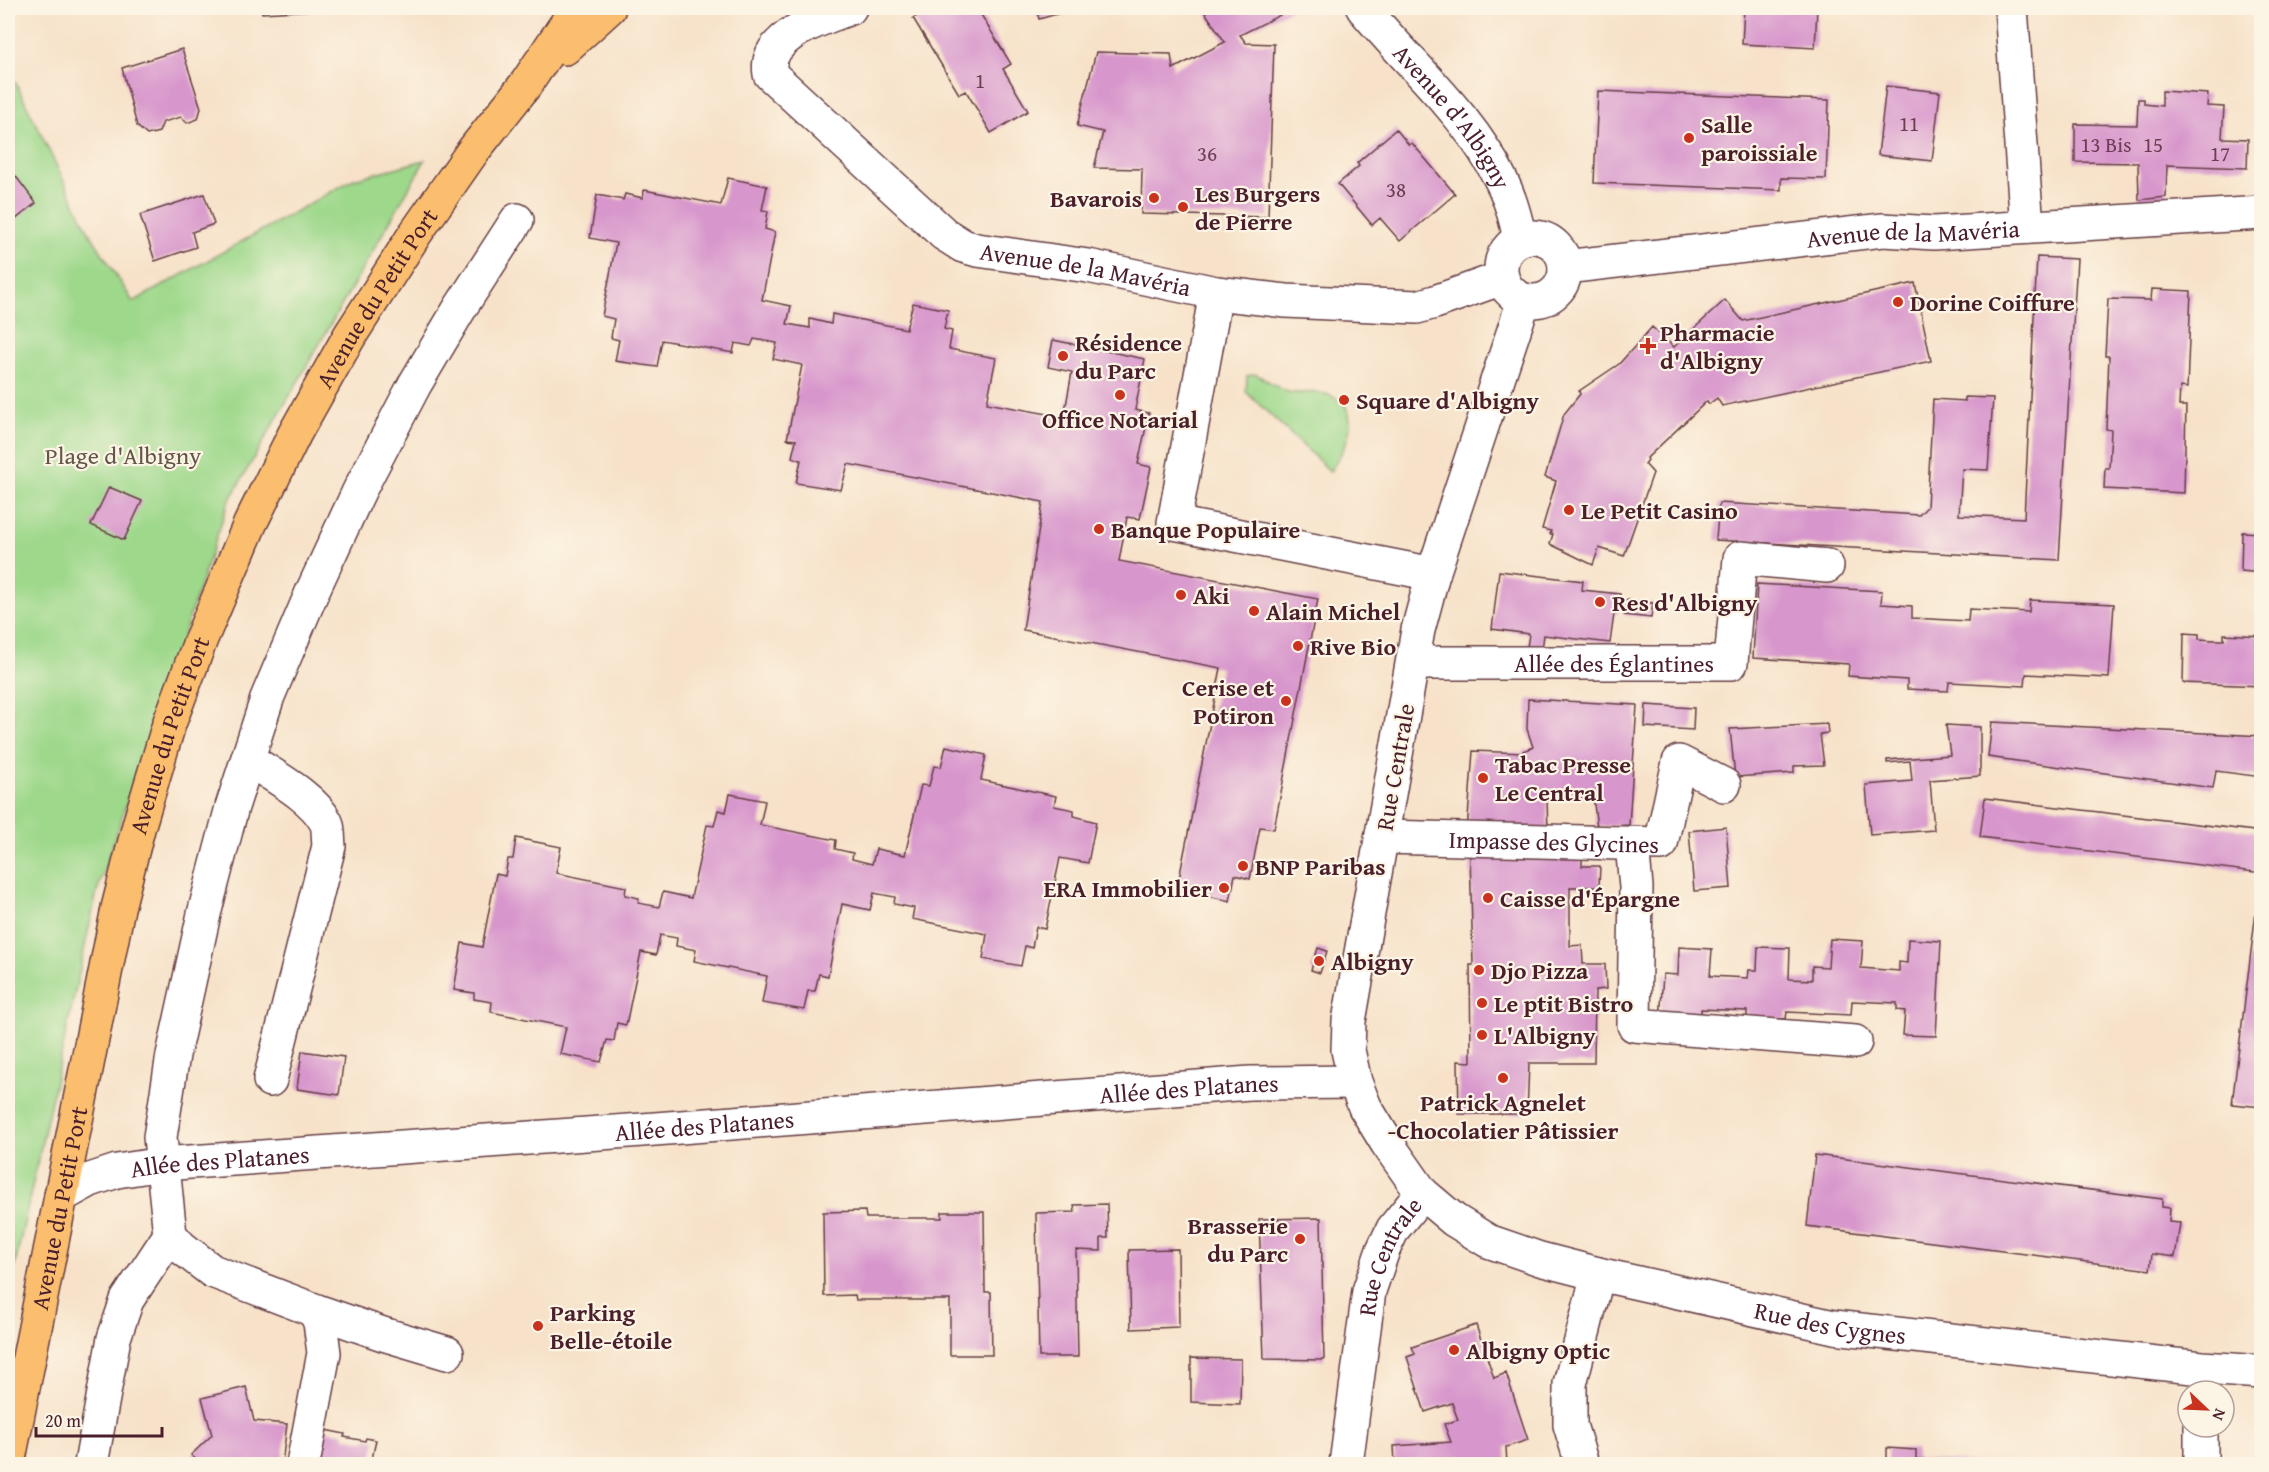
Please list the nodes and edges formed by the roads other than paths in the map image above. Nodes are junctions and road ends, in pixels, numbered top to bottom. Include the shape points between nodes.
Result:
1 (577, 8) edge
2 (609, 8) edge
3 (850, 8) edge
4 (1363, 8) edge
5 (2011, 8) edge
6 (526, 84) junction
7 (2262, 213) edge
8 (517, 220) dead end
9 (2027, 227) junction
10 (1520, 239) junction
11 (1565, 267) junction
12 (1513, 289) junction
13 (1216, 293) junction
14 (1827, 566) dead end
15 (1433, 574) junction
16 (1413, 663) junction
17 (248, 759) junction
18 (1725, 785) dead end
19 (1383, 837) junction
20 (1632, 844) junction
21 (1855, 1042) dead end
22 (270, 1080) dead end
23 (1355, 1082) junction
24 (162, 1164) junction
25 (1422, 1193) junction
26 (61, 1196) junction
27 (170, 1235) junction
28 (1598, 1274) junction
29 (314, 1310) junction
30 (447, 1353) dead end
31 (2262, 1372) edge
32 (2201, 1379) edge
33 (2201, 1439) edge
34 (8, 1464) edge
35 (91, 1464) edge
36 (303, 1464) edge
37 (1346, 1464) edge
38 (1582, 1464) edge
39 (2201, 1464) edge

1 - 6 main road, Avenue du Petit Port
2 - 6 main road, Avenue du Petit Port
3 - 13 street, Avenue de la Mavéria via 783,38 770,61 772,78 953,241 976,250 1088,266
4 - 10 street, Avenue d'Albigny via 1457,113 1478,143 1502,181
5 - 9 street
6 - 26 main road, Avenue du Petit Port via 428,215 349,337 250,524 201,639 168,724 118,908
7 - 9 street, Avenue de la Mavéria
8 - 17 street via 415,384 359,490 268,696
9 - 11 street, Avenue de la Mavéria via 1934,233 1864,231
10 - 11 street via 1535,236 1550,241 1561,252
10 - 12 street via 1506,251 1501,264
11 - 12 street via 1562,282 1552,294 1538,301
12 - 13 street, Avenue de la Mavéria via 1417,307 1286,301
12 - 15 street, Rue Centrale
13 - 15 street via 1174,523
14 - 16 street, Allée des Églantines via 1740,558 1731,663
15 - 16 street, Rue Centrale
16 - 19 street, Rue Centrale
17 - 22 street via 311,804 326,823 329,846
17 - 24 street via 204,914 173,1055 160,1137
18 - 20 street, Impasse des Glycines via 1679,762 1661,844
19 - 20 street, Impasse des Glycines
19 - 23 street, Rue Centrale via 1349,1021 1348,1050
20 - 21 street via 1636,888 1634,1024
23 - 24 street, Allée des Platanes via 1250,1083
23 - 25 street, Rue Centrale via 1365,1107
24 - 26 street, Allée des Platanes via 117,1171
24 - 27 street
25 - 28 street, Rue des Cygnes via 1454,1220 1488,1241
25 - 37 street, Rue Centrale via 1393,1229 1369,1291
26 - 34 main road, Avenue du Petit Port
27 - 29 street via 212,1271
27 - 35 street via 127,1300 120,1319
28 - 32 street, Rue des Cygnes via 1834,1328
28 - 38 street via 1570,1384 1570,1425
29 - 30 street
29 - 36 street via 320,1322 324,1353
31 - 32 street, Rue des Cygnes
33 - 39 street

